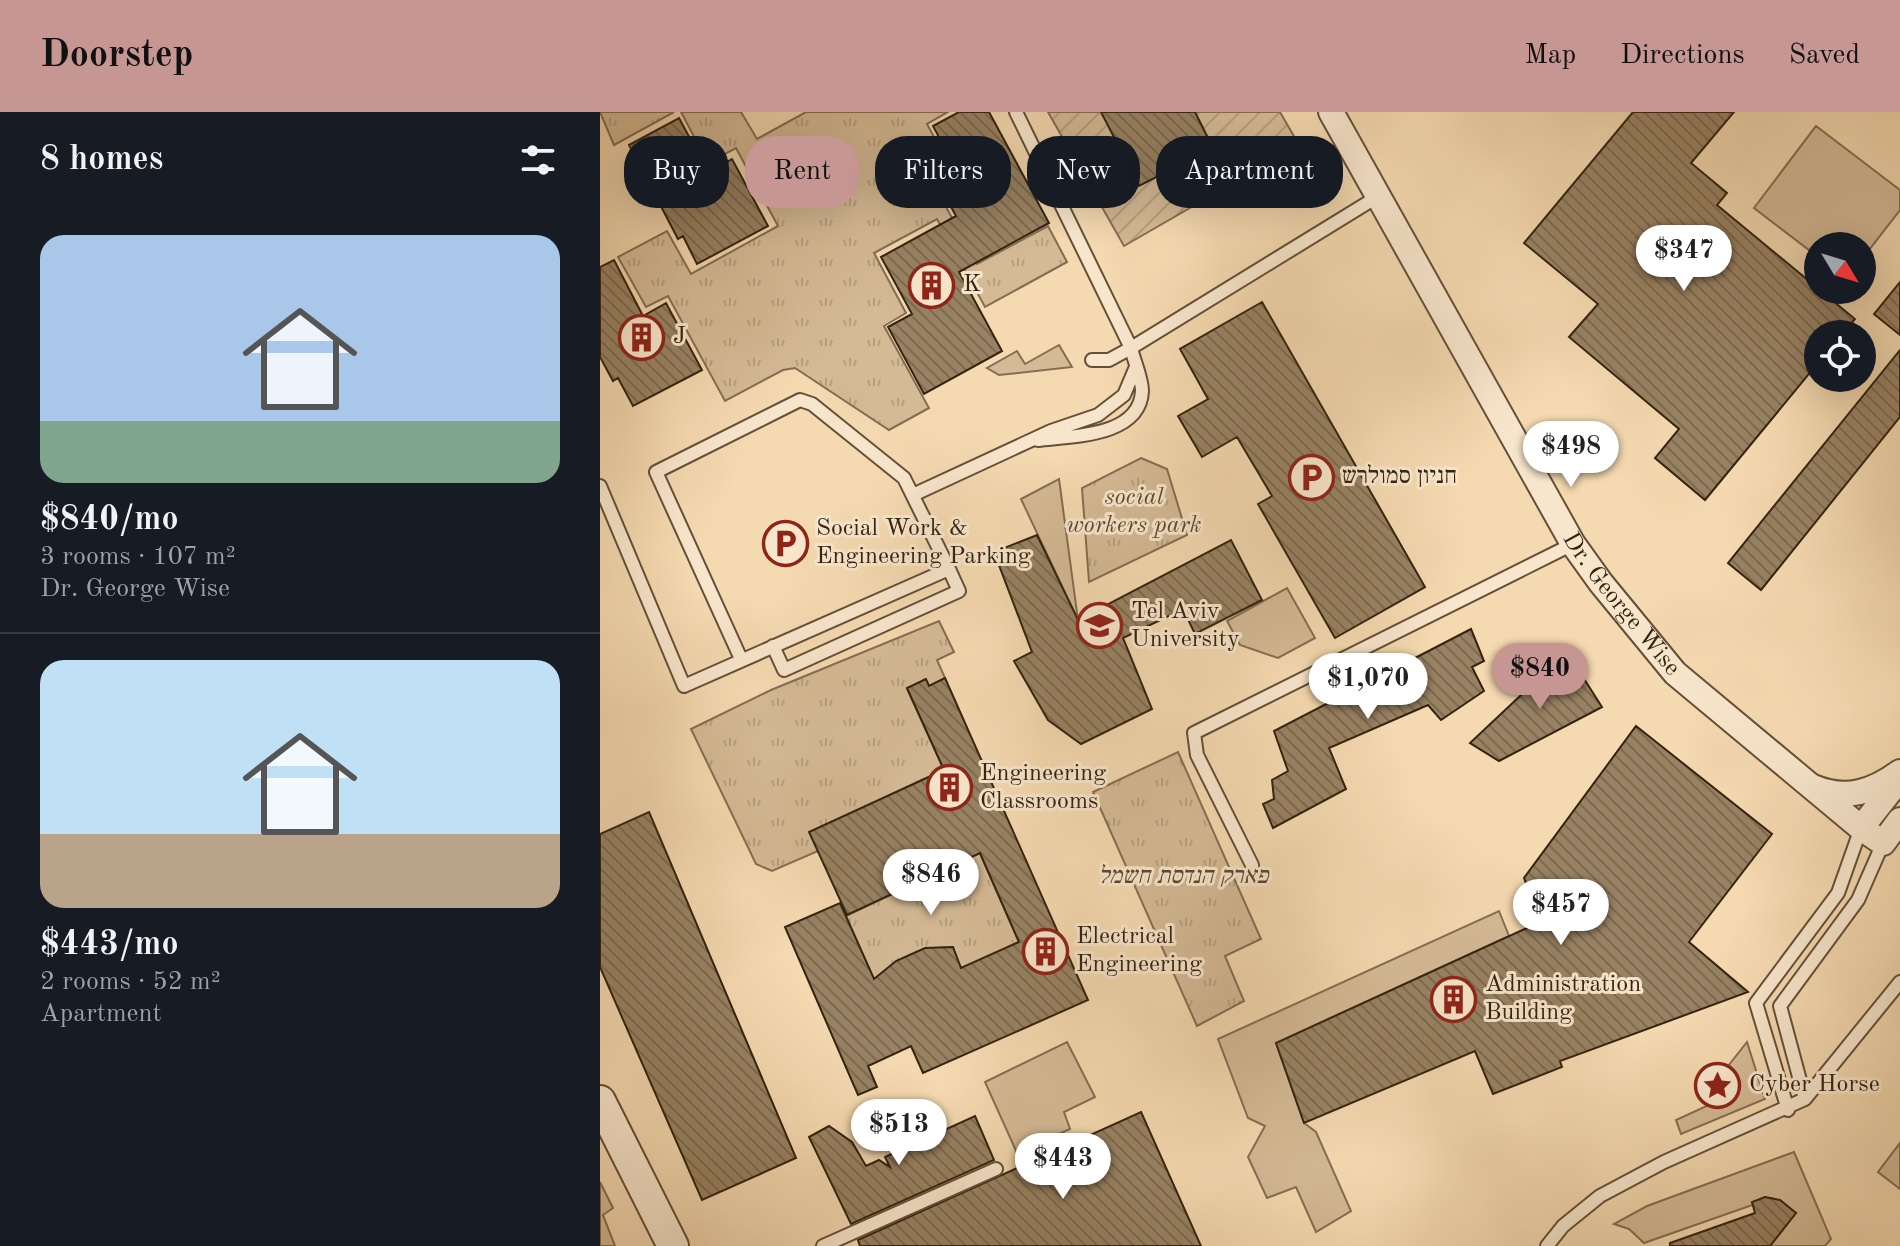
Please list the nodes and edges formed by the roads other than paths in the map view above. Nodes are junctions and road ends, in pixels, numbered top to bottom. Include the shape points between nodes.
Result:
1 (1016, 112) edge
2 (1331, 112) edge
3 (1377, 197) junction
4 (1131, 348) junction
5 (1092, 360) dead end
6 (1135, 369) junction
7 (1035, 441) junction
8 (600, 486) edge
9 (915, 494) junction
10 (1573, 544) junction
11 (949, 569) junction
12 (773, 646) junction
13 (741, 659) junction
14 (1900, 775) edge
15 (1800, 780) junction
16 (1900, 820) edge
17 (1861, 828) junction
18 (1883, 843) junction
19 (1252, 865) dead end
20 (1900, 982) edge
21 (1805, 1099) junction
22 (600, 1101) edge
23 (1788, 1110) junction
24 (996, 1169) dead end
25 (673, 1246) edge
26 (823, 1246) edge
27 (1547, 1246) edge

1 - 4 lane
2 - 3 street, Dr. George Wise
3 - 4 lane
3 - 10 street, Dr. George Wise
4 - 5 lane via 1109,360
4 - 6 lane
6 - 7 lane via 1124,395 1112,406
6 - 7 lane via 1142,388 1138,407 1108,431
7 - 9 lane
8 - 13 lane via 684,686
9 - 11 lane
9 - 13 lane via 904,478 800,400 656,472
10 - 15 street, Dr. George Wise via 1661,659
10 - 19 lane via 1194,733 1197,755
11 - 12 lane
11 - 12 lane via 959,591 784,670
12 - 13 lane
14 - 15 street via 1857,795
14 - 17 street
15 - 17 street, Dr. George Wise
16 - 18 street
17 - 18 street, Dr. George Wise
17 - 23 lane via 1838,893 1756,1003
18 - 21 lane via 1858,900 1780,1006
20 - 21 lane
21 - 23 lane
22 - 25 street
23 - 27 lane via 1664,1162 1600,1196
24 - 26 lane

